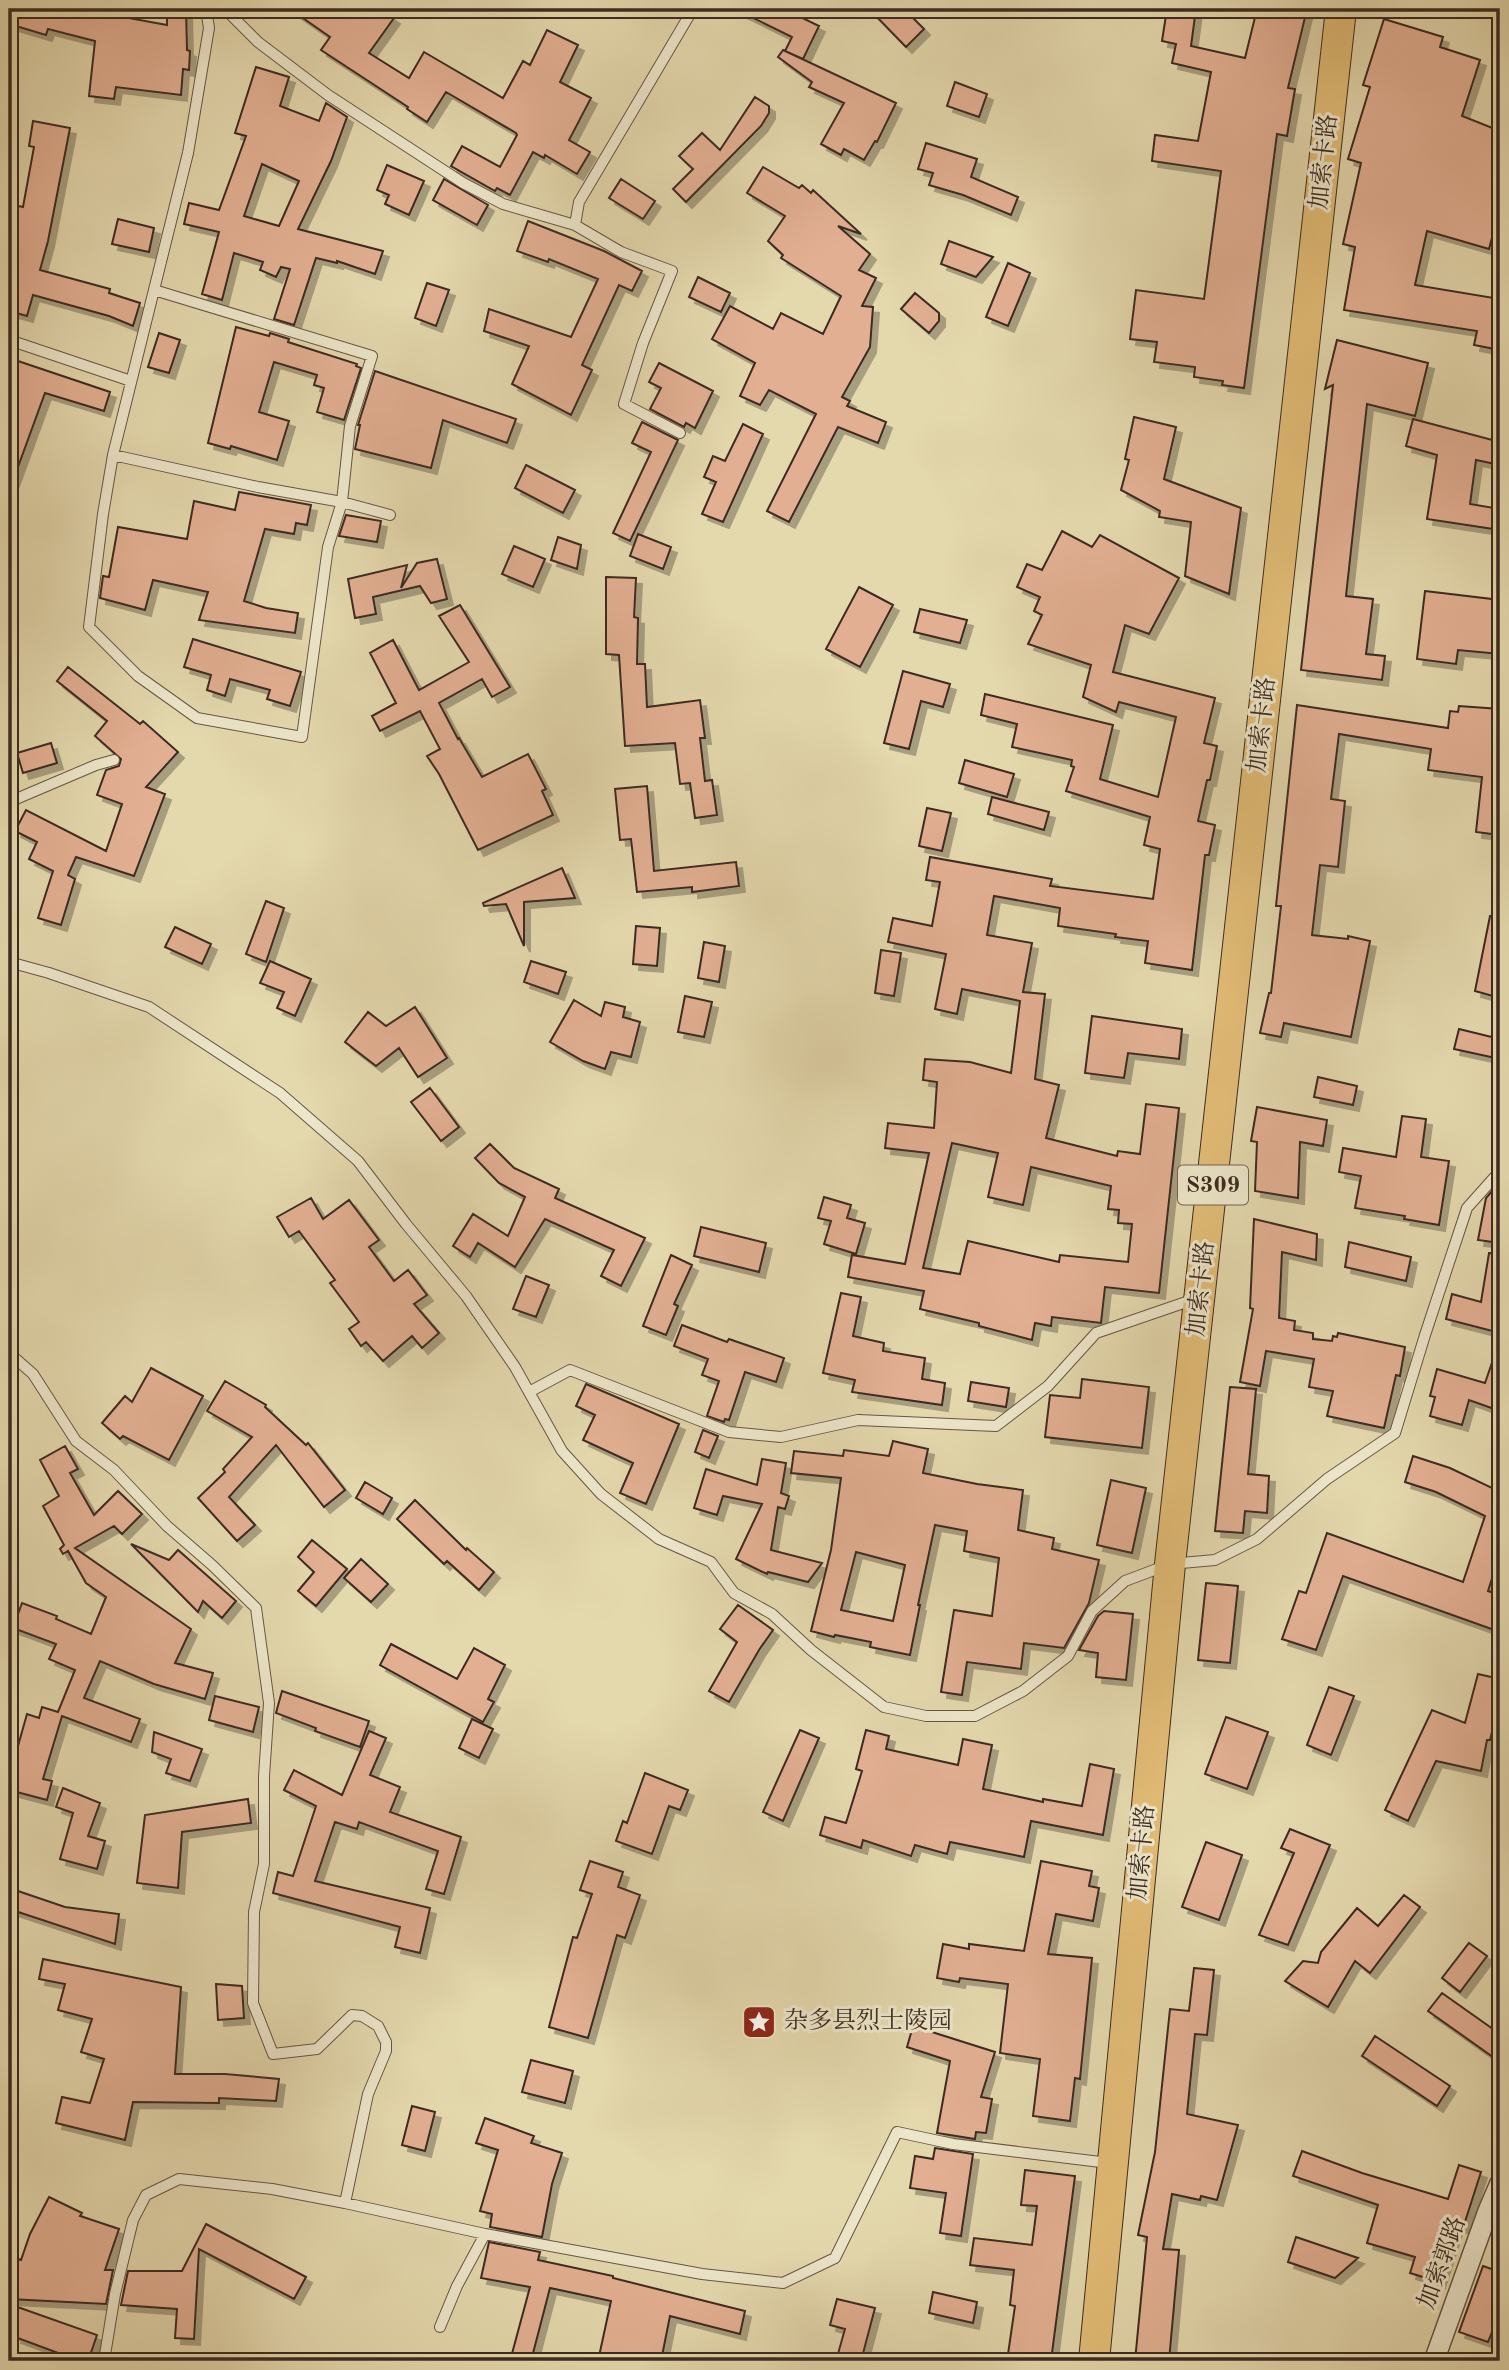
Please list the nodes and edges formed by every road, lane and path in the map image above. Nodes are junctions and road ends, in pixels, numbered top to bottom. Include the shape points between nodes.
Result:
1 (206, 9) edge
2 (225, 9) edge
3 (693, 9) edge
4 (1342, 9) edge
5 (575, 225) junction
6 (154, 290) junction
7 (9, 340) edge
8 (131, 381) junction
9 (680, 433) dead end
10 (113, 455) junction
11 (342, 502) junction
12 (390, 515) dead end
13 (114, 760) dead end
14 (9, 803) edge
15 (9, 962) edge
16 (1500, 1171) edge
17 (1201, 1298) junction
18 (9, 1353) edge
19 (529, 1392) junction
20 (1170, 1564) junction
21 (1113, 2163) junction
22 (1500, 2183) edge
23 (345, 2203) junction
24 (1494, 2212) edge
25 (485, 2234) junction
26 (440, 2327) dead end
27 (104, 2361) edge
28 (1094, 2361) edge
29 (1434, 2361) edge

1 - 6 lane via 209,27 188,153
2 - 5 lane via 258,42 328,95 463,183 503,204
3 - 5 lane via 579,202
4 - 17 main road, 加索卡路 / S309
5 - 9 lane via 621,252 673,271 624,404
6 - 8 lane
6 - 11 lane via 372,356 349,426
7 - 8 lane
8 - 10 lane
10 - 11 lane
10 - 11 lane via 89,627 138,676 197,718 302,737 328,547
11 - 12 lane
13 - 14 lane
15 - 19 lane via 149,1007 280,1093 358,1161 466,1296
16 - 20 lane via 1468,1208 1395,1433 1327,1479 1257,1539 1215,1560
17 - 19 lane via 1096,1333 1048,1386 996,1426 858,1420 781,1437 729,1432 570,1370
17 - 20 main road, 加索卡路 / S309
18 - 23 lane via 33,1374 76,1441 114,1470 256,1608 269,1703 264,1864 254,1912 253,2003 273,2054 317,2049 352,2015 379,2026 386,2042 384,2060 368,2094
19 - 20 lane via 562,1451 601,1494 659,1539 711,1562 734,1592 772,1614 884,1707 926,1716 975,1716 1023,1691 1068,1656 1092,1611 1125,1581
20 - 21 main road, 加索卡路 / S309
21 - 25 lane via 953,2144 897,2132 835,2258 782,2283 702,2274
21 - 28 main road, 加索卡路 / S309
22 - 24 street, 加索郭路
23 - 25 lane
23 - 27 lane via 179,2179 146,2195 133,2220
24 - 29 street, 加索郭路
25 - 26 lane

